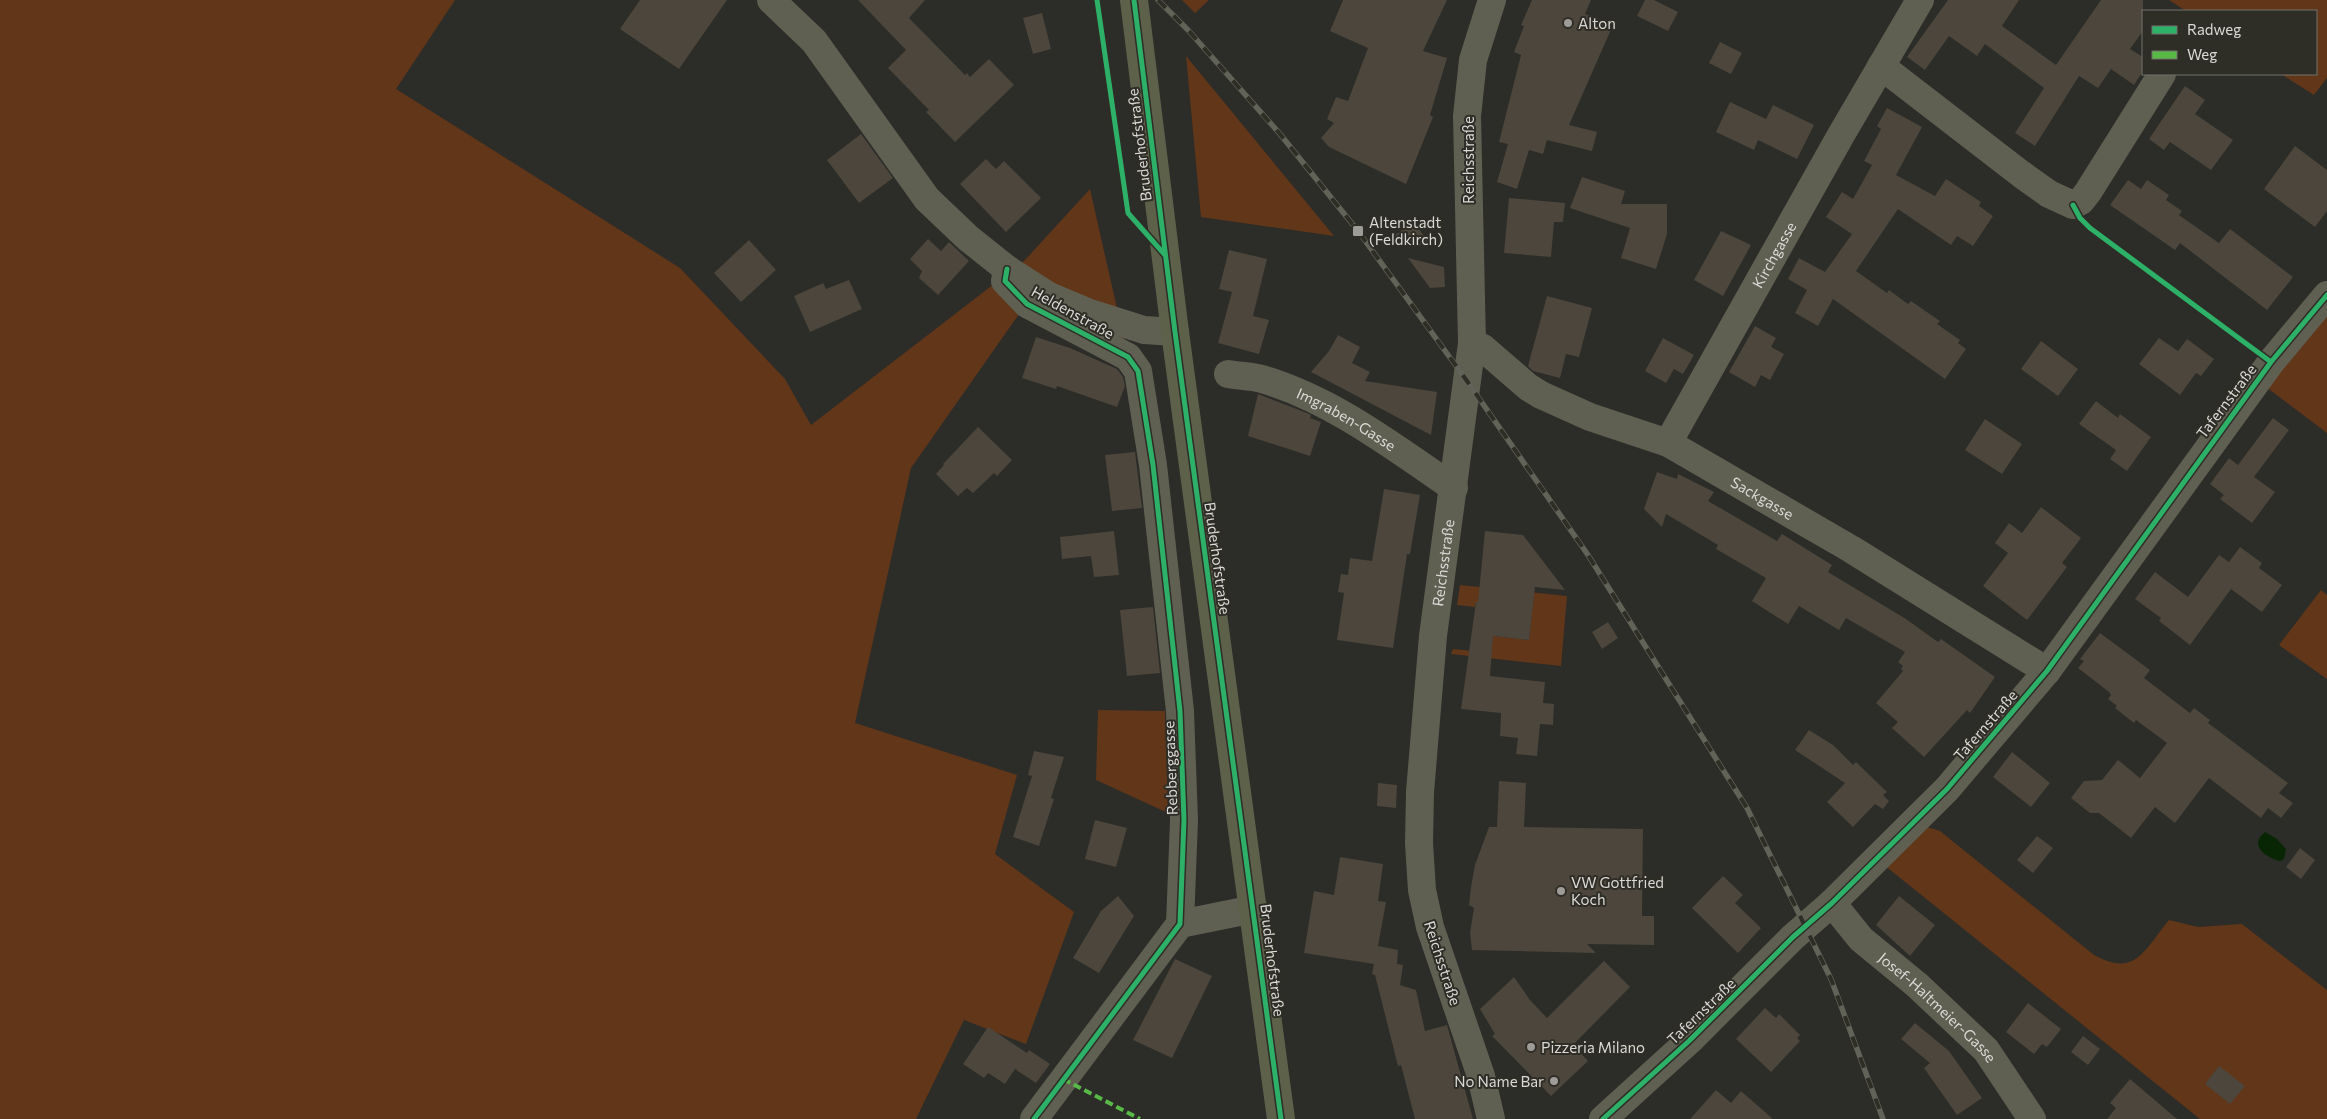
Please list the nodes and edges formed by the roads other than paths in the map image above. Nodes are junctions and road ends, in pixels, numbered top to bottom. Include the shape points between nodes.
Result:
1 (771, 0) edge
2 (1134, 0) edge
3 (1492, 0) edge
4 (1920, 0) edge
5 (1882, 66) junction
6 (2161, 75) edge
7 (1007, 269) junction
8 (2327, 295) edge
9 (1175, 332) junction
10 (1472, 344) junction
11 (1138, 371) joint
12 (1228, 374) dead end
13 (1668, 443) junction
14 (1454, 488) junction
15 (2047, 670) junction
16 (1832, 903) junction
17 (1254, 909) junction
18 (1180, 924) junction
19 (1034, 1119) edge
20 (1282, 1119) edge
21 (1491, 1119) edge
22 (1603, 1119) edge
23 (2032, 1119) edge

1 - 7 street, Heldenstraße via 814,41 927,199
2 - 9 main road, Bruderhofstraße
3 - 10 street, Reichsstraße via 1473,60 1467,116
4 - 5 street, Kirchgasse
5 - 6 street via 2021,174 2073,206 2088,192
5 - 13 street, Kirchgasse
7 - 9 street, Heldenstraße via 1049,296 1087,312 1144,330
7 - 11 street, Heldenstraße via 1005,281 1027,304 1128,357
8 - 15 street, Tafernstraße via 2267,368
9 - 17 main road, Bruderhofstraße
10 - 13 street, Sackgasse via 1483,348 1541,395 1590,417
10 - 14 street, Reichsstraße
11 - 18 street, Rebberggasse via 1153,465 1180,711 1184,820
12 - 14 street, Imgraben-Gasse via 1261,379 1310,397 1372,432
13 - 15 street, Sackgasse via 1857,552
14 - 21 street, Reichsstraße via 1433,636 1419,843 1422,890 1430,927 1481,1076
15 - 16 street, Tafernstraße via 1946,789
16 - 22 street, Tafernstraße
16 - 23 street, Josef-Haltmeier-Gasse via 1861,940 1917,985 1986,1050
17 - 18 street
17 - 20 main road, Bruderhofstraße
18 - 19 street

